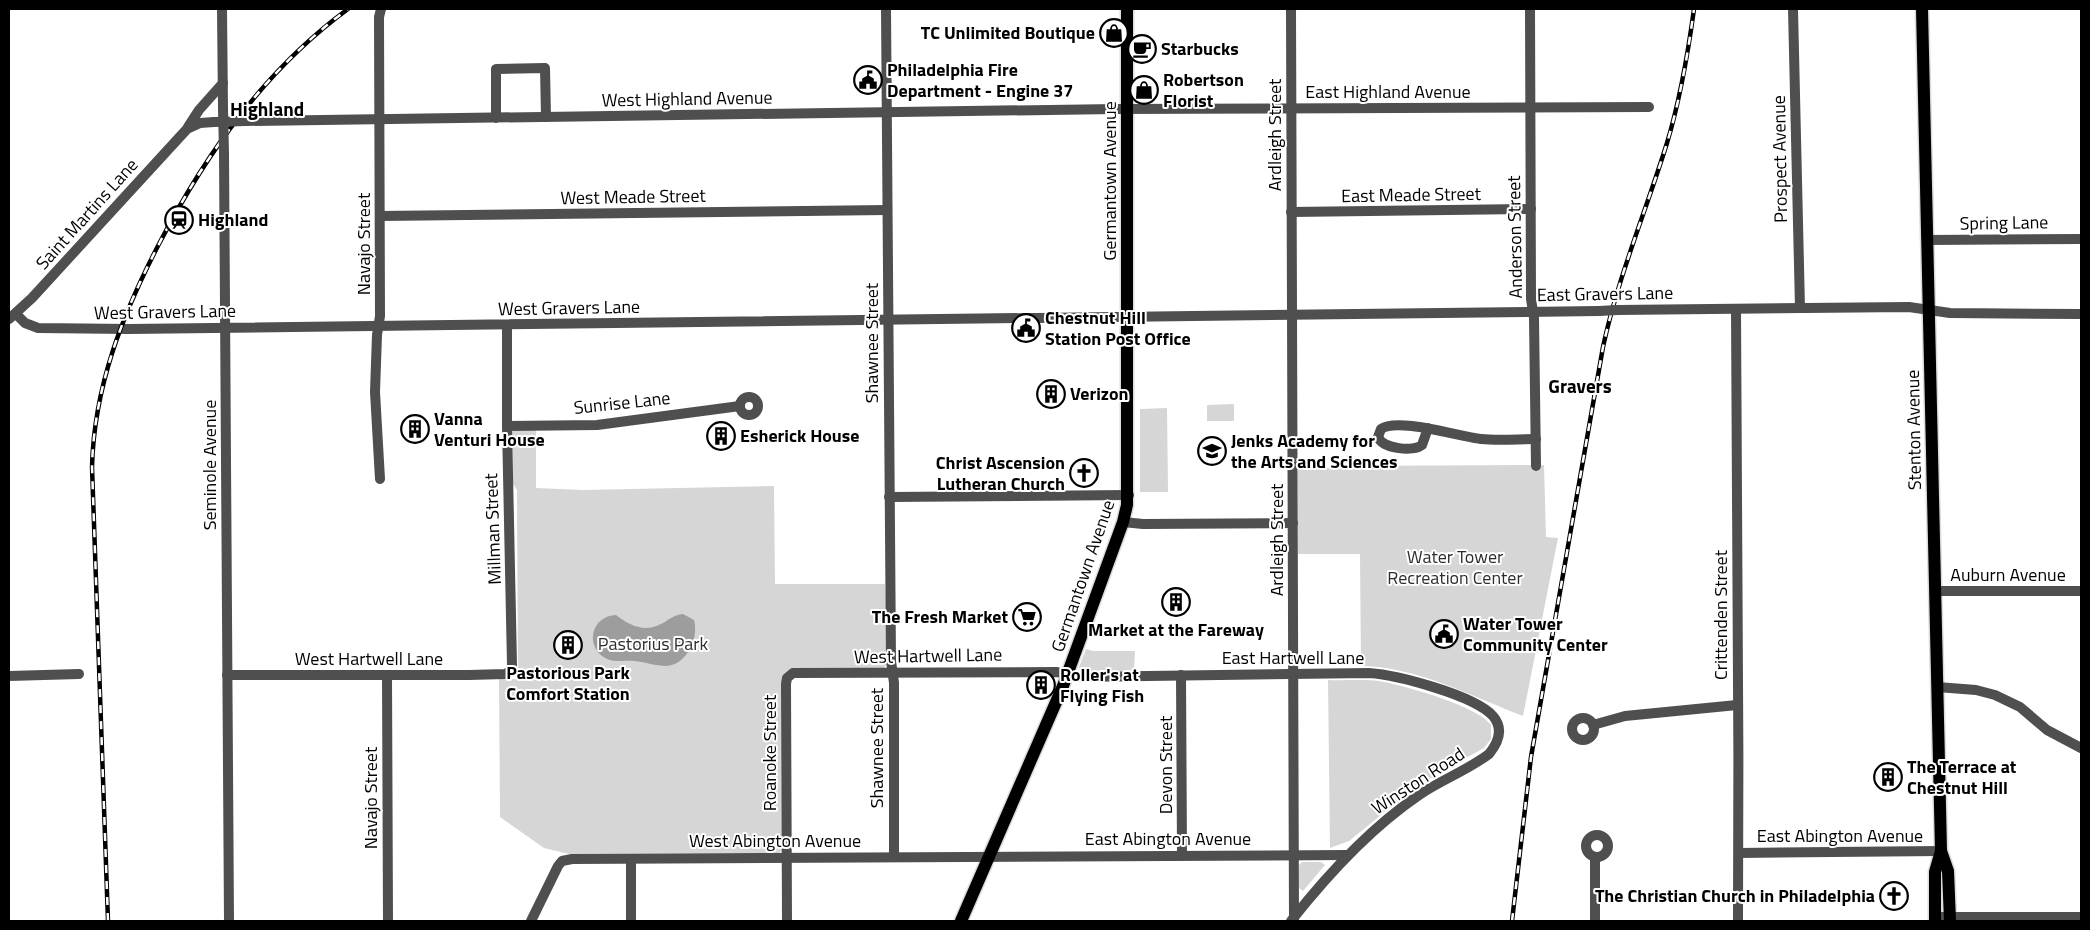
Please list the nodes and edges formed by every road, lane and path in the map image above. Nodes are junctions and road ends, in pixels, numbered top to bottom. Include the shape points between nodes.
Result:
1 (222, 9) edge
2 (381, 9) edge
3 (886, 9) edge
4 (1127, 9) edge
5 (1290, 9) edge
6 (1530, 9) edge
7 (1793, 9) edge
8 (1922, 9) edge
9 (223, 83) junction
10 (1648, 107) dead end
11 (1530, 108) junction
12 (1128, 109) junction
13 (1291, 109) junction
14 (887, 113) junction
15 (546, 117) junction
16 (496, 118) junction
17 (380, 120) junction
18 (219, 122) junction
19 (187, 129) junction
20 (1531, 209) junction
21 (887, 210) junction
22 (1291, 212) junction
23 (380, 216) junction
24 (2081, 239) edge
25 (1927, 240) junction
26 (1800, 308) junction
27 (1929, 309) junction
28 (1736, 310) junction
29 (1533, 311) junction
30 (1292, 314) junction
31 (2081, 314) edge
32 (1128, 316) junction
33 (12, 317) edge
34 (888, 320) junction
35 (379, 326) junction
36 (507, 326) junction
37 (225, 328) junction
38 (740, 406) dead end
39 (507, 426) junction
40 (1428, 428) dead end
41 (1536, 439) junction
42 (1536, 466) dead end
43 (380, 479) dead end
44 (1129, 495) junction
45 (889, 497) junction
46 (1123, 522) junction
47 (1293, 523) junction
48 (1935, 591) junction
49 (2081, 591) edge
50 (511, 671) joint
51 (892, 671) junction
52 (80, 674) dead end
53 (1067, 674) junction
54 (1294, 674) junction
55 (227, 675) junction
56 (387, 675) junction
57 (789, 675) joint
58 (1182, 675) junction
59 (9, 676) edge
60 (1937, 687) junction
61 (1737, 705) junction
62 (1593, 725) dead end
63 (1499, 733) joint
64 (2081, 748) edge
65 (1940, 851) junction
66 (1739, 853) junction
67 (1294, 855) junction
68 (1347, 855) junction
69 (1182, 856) junction
70 (787, 857) junction
71 (894, 857) junction
72 (988, 857) junction
73 (1595, 857) dead end
74 (631, 859) junction
75 (2081, 917) edge
76 (1935, 919) edge
77 (1950, 919) edge
78 (1293, 920) edge
79 (229, 921) edge
80 (388, 921) edge
81 (531, 921) edge
82 (631, 921) edge
83 (787, 921) edge
84 (961, 921) edge
85 (1594, 921) edge
86 (1738, 921) edge

1 - 9 street, Seminole Avenue
2 - 17 street, Navajo Street
3 - 14 street, Shawnee Street
4 - 12 main road, Germantown Avenue
5 - 13 street, Ardleigh Street
6 - 11 street, Anderson Street
7 - 26 street, Prospect Avenue
8 - 25 main road, Stenton Avenue
9 - 18 street, Seminole Avenue, bridge via 224,109
9 - 19 street, Saint Martins Lane
10 - 11 street, East Highland Avenue
11 - 13 street, East Highland Avenue
11 - 20 street, Anderson Street
12 - 13 street, East Highland Avenue
12 - 14 street, West Highland Avenue
12 - 32 main road, Germantown Avenue
13 - 22 street, Ardleigh Street
14 - 15 street, West Highland Avenue
14 - 21 street, Shawnee Street
15 - 16 street, West Highland Avenue
15 - 16 street via 545,68 496,69
16 - 17 street, West Highland Avenue
17 - 18 street, West Highland Avenue, bridge
17 - 23 street, Navajo Street
18 - 19 street via 200,123
18 - 37 street, Seminole Avenue, bridge via 224,153
19 - 33 street, Saint Martins Lane
20 - 22 street, East Meade Street
20 - 29 street, Anderson Street
21 - 23 street, West Meade Street
21 - 34 street, Shawnee Street
22 - 30 street, Ardleigh Street
23 - 35 street, Navajo Street
24 - 25 street, Spring Lane
25 - 27 main road, Stenton Avenue
26 - 27 street, East Gravers Lane
26 - 28 street, East Gravers Lane
27 - 31 street, East Gravers Lane via 1950,313
27 - 48 main road, Stenton Avenue
28 - 29 street, East Gravers Lane, bridge
28 - 61 street, Crittenden Street
29 - 30 street, East Gravers Lane
29 - 41 street, Anderson Street
30 - 32 street, East Gravers Lane
30 - 47 street, Ardleigh Street
32 - 34 street, West Gravers Lane
32 - 44 main road, Germantown Avenue
33 - 37 street, West Gravers Lane via 30,326 49,330
34 - 36 street, West Gravers Lane
34 - 45 street, Shawnee Street
35 - 36 street, West Gravers Lane
35 - 37 street, West Gravers Lane
35 - 43 street, Navajo Street via 375,392
36 - 39 street, Millman Street
37 - 55 street, Seminole Avenue
38 - 39 street, Sunrise Lane via 597,424
39 - 50 street, Millman Street
40 - 41 street via 1484,439
41 - 42 street, Anderson Street
44 - 45 street
44 - 46 main road, Germantown Avenue
45 - 51 street, Shawnee Street
46 - 47 street
46 - 53 main road, Germantown Avenue
47 - 54 street, Ardleigh Street
48 - 49 street, Auburn Avenue
48 - 60 main road, Stenton Avenue
50 - 56 street, West Hartwell Lane via 494,675
51 - 53 street, West Hartwell Lane
51 - 57 street, West Hartwell Lane
51 - 71 street, Shawnee Street
52 - 59 street
53 - 58 street, East Hartwell Lane via 1078,677
53 - 72 main road, Germantown Avenue
54 - 58 street, East Hartwell Lane
54 - 63 street, East Hartwell Lane via 1369,673 1415,682 1483,708 1496,721
54 - 67 street, Ardleigh Street
55 - 56 street, West Hartwell Lane
55 - 79 street, Seminole Avenue
56 - 80 street, Navajo Street
57 - 70 street, Roanoke Street via 786,684
58 - 69 street, Devon Street
60 - 64 street via 1995,695 2020,707 2047,730
60 - 65 main road, Stenton Avenue
61 - 62 street via 1625,716
61 - 66 street, Crittenden Street
63 - 68 street, Winston Road via 1489,754 1404,805
65 - 66 street, East Abington Avenue
65 - 76 main road, Stenton Avenue via 1935,872
65 - 77 main road, Stenton Avenue via 1948,871
66 - 86 street, Crittenden Street
67 - 68 street, East Abington Avenue
67 - 69 street, East Abington Avenue
67 - 78 street, Ardleigh Street
68 - 78 street, Winston Road
69 - 72 street, East Abington Avenue
70 - 71 street, West Abington Avenue
70 - 74 street, West Abington Avenue
70 - 83 street, Roanoke Street
71 - 72 street, West Abington Avenue
72 - 84 main road, Germantown Avenue
73 - 85 street
74 - 81 street, West Abington Avenue via 562,861
74 - 82 street
75 - 77 street
76 - 77 street

